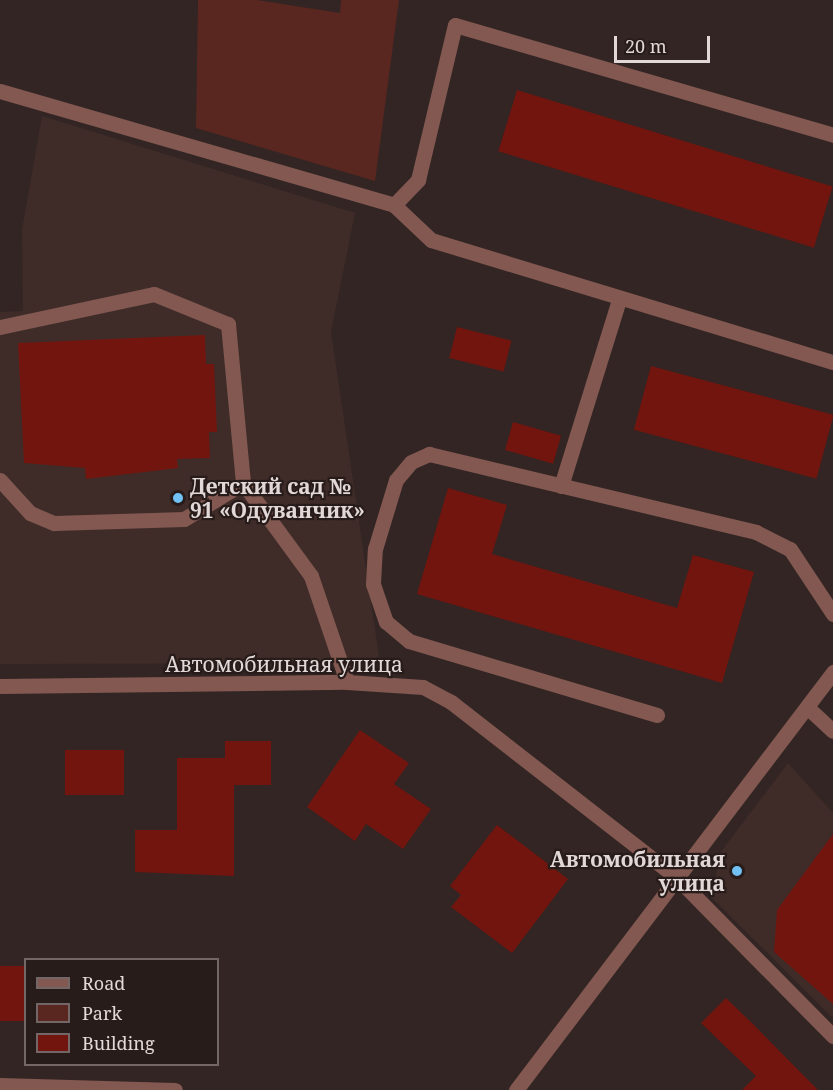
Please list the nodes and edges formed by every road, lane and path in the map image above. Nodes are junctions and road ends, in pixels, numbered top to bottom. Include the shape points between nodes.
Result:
1 (0, 91) edge
2 (833, 135) edge
3 (394, 205) junction
4 (619, 300) junction
5 (0, 327) edge
6 (833, 362) edge
7 (0, 480) edge
8 (243, 483) junction
9 (561, 486) junction
10 (833, 614) edge
11 (833, 672) edge
12 (347, 682) junction
13 (0, 686) edge
14 (807, 707) junction
15 (657, 715) dead end
16 (833, 731) edge
17 (678, 879) junction
18 (833, 1036) edge
19 (0, 1085) edge
20 (175, 1090) edge
21 (516, 1090) edge

1 - 3 street
2 - 3 street via 455,25 418,180
3 - 4 street via 431,240
4 - 6 street
4 - 9 street
5 - 8 street via 154,294 228,324
7 - 8 street via 30,513 54,523 184,519
8 - 12 street via 311,576
9 - 10 street via 756,532 790,549
9 - 15 street via 429,454 411,462 396,480 375,549 373,584 386,622 409,640
11 - 14 street
12 - 13 street, Автомобильная улица
12 - 17 street, Автомобильная улица via 423,687 451,702
14 - 16 street
14 - 17 street
17 - 18 street, Автомобильная улица
17 - 21 street
19 - 20 street

